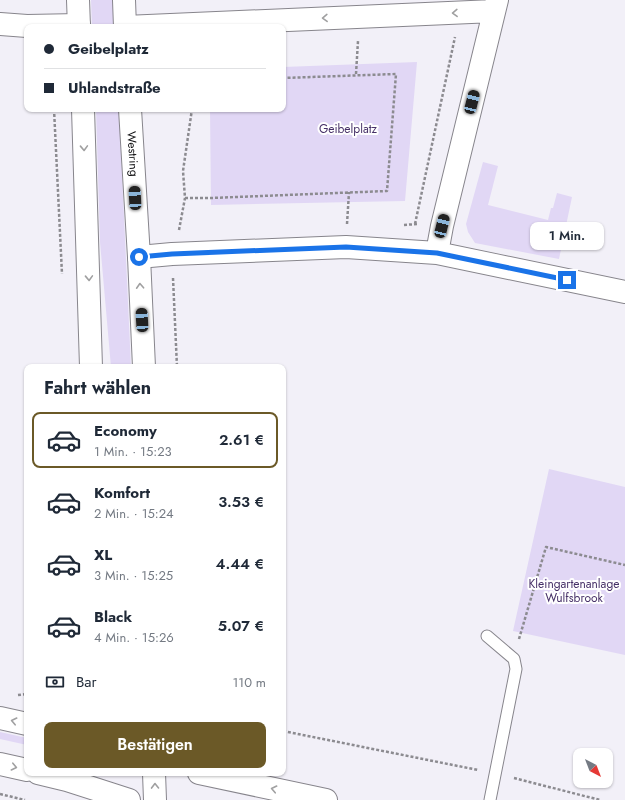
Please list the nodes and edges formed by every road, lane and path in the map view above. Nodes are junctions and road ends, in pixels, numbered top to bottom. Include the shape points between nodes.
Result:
1 (78, 0) edge
2 (124, 0) edge
3 (495, 6) edge
4 (359, 17) junction
5 (0, 24) edge
6 (79, 24) edge
7 (125, 24) edge
8 (195, 24) edge
9 (24, 26) edge
10 (454, 38) dead end
11 (356, 74) junction
12 (286, 78) edge
13 (54, 112) edge
14 (83, 112) edge
15 (130, 112) edge
16 (192, 112) edge
17 (349, 192) junction
18 (185, 198) junction
19 (415, 224) dead end
20 (346, 228) dead end
21 (437, 253) junction
22 (172, 254) junction
23 (139, 257) junction
24 (62, 280) dead end
25 (625, 292) edge
26 (91, 364) edge
27 (144, 364) edge
28 (177, 364) edge
29 (625, 565) edge
30 (486, 636) dead end
31 (514, 659) junction
32 (0, 718) edge
33 (24, 723) edge
34 (286, 733) edge
35 (0, 764) edge
36 (24, 769) edge
37 (496, 774) junction
38 (50, 776) edge
39 (154, 776) edge
40 (212, 776) edge
41 (104, 788) edge
42 (0, 794) edge
43 (25, 800) edge
44 (130, 800) edge
45 (155, 800) edge
46 (326, 800) edge
47 (490, 800) edge
48 (600, 800) edge

1 - 6 street
2 - 7 street
3 -> 4 street
3 - 21 street
4 -> 8 street
4 - 11 path
5 - 9 street
10 - 19 path
11 - 12 path
11 - 17 path via 396,74 387,191
13 - 24 path
14 -> 26 street
15 - 23 street, Westring
16 - 18 path via 183,171
17 - 18 path
17 - 20 path
18 - 22 path
21 - 22 street via 346,247
21 - 25 street
22 - 23 street
22 - 28 path
27 -> 23 street, Westring
29 - 31 path via 546,547
30 - 31 lane
31 - 37 lane via 516,669
33 -> 32 street
34 - 37 path
35 -> 36 street
37 - 47 lane
37 - 48 path
38 - 41 street
45 -> 39 street
46 -> 40 street
41 - 44 street
42 - 43 path

